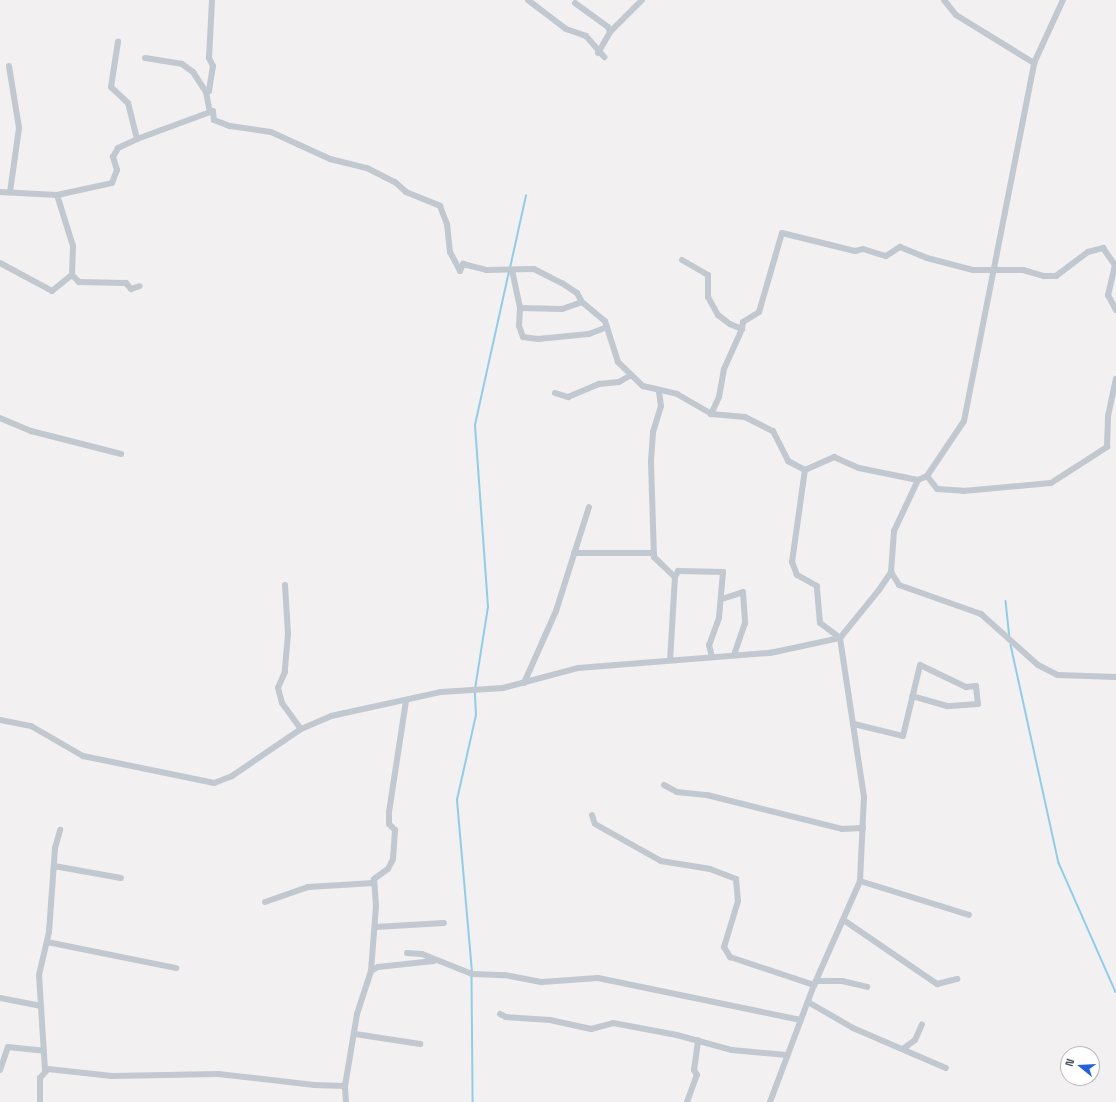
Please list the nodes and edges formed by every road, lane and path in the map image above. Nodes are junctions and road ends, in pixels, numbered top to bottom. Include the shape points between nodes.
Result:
1 (212, 0) edge
2 (528, 0) edge
3 (642, 0) edge
4 (944, 0) edge
5 (1063, 0) edge
6 (576, 3) dead end
7 (610, 32) junction
8 (118, 42) dead end
9 (598, 53) junction
10 (604, 57) dead end
11 (146, 58) dead end
12 (1034, 63) junction
13 (9, 66) dead end
14 (206, 92) junction
15 (210, 112) junction
16 (137, 139) junction
17 (0, 192) edge
18 (10, 192) junction
19 (56, 194) junction
20 (682, 260) dead end
21 (0, 264) edge
22 (512, 270) junction
23 (992, 270) junction
24 (72, 275) junction
25 (140, 286) dead end
26 (582, 302) junction
27 (520, 308) junction
28 (1116, 310) edge
29 (606, 327) junction
30 (742, 329) junction
31 (631, 375) junction
32 (1116, 379) edge
33 (659, 392) junction
34 (555, 393) dead end
35 (711, 414) junction
36 (0, 418) edge
37 (121, 454) dead end
38 (805, 470) junction
39 (927, 476) junction
40 (918, 480) junction
41 (589, 507) dead end
42 (574, 553) junction
43 (654, 553) junction
44 (891, 572) junction
45 (675, 577) junction
46 (285, 585) dead end
47 (722, 600) junction
48 (840, 638) junction
49 (734, 655) junction
50 (712, 657) junction
51 (670, 660) junction
52 (1116, 677) edge
53 (524, 683) junction
54 (912, 696) junction
55 (406, 701) junction
56 (0, 720) edge
57 (854, 724) junction
58 (300, 729) junction
59 (664, 785) dead end
60 (592, 815) dead end
61 (863, 828) junction
62 (60, 830) dead end
63 (54, 866) junction
64 (121, 878) dead end
65 (860, 882) junction
66 (374, 883) junction
67 (265, 902) dead end
68 (970, 915) dead end
69 (845, 921) junction
70 (444, 923) dead end
71 (375, 927) junction
72 (47, 942) junction
73 (407, 953) dead end
74 (434, 961) junction
75 (176, 968) dead end
76 (371, 971) junction
77 (957, 979) dead end
78 (816, 983) junction
79 (867, 987) dead end
80 (0, 998) edge
81 (808, 1002) junction
82 (41, 1006) junction
83 (500, 1014) dead end
84 (801, 1020) junction
85 (922, 1024) dead end
86 (354, 1034) junction
87 (698, 1040) junction
88 (420, 1044) dead end
89 (903, 1050) junction
90 (44, 1051) junction
91 (787, 1055) junction
92 (946, 1068) dead end
93 (0, 1070) edge
94 (45, 1070) junction
95 (345, 1086) junction
96 (40, 1102) edge
97 (346, 1102) edge
98 (687, 1102) edge
99 (770, 1102) edge

1 - 14 street via 209,58 213,66 209,91
2 - 9 street via 566,29 586,36
3 - 7 street
4 - 12 street via 956,15
5 - 12 street
6 - 7 street via 608,27
7 - 9 street
8 - 16 street via 112,88 128,103
9 - 10 street
11 - 14 street via 182,64 198,77
12 - 23 street
13 - 18 street via 19,128
14 - 15 street
15 - 16 street
15 - 22 street via 213,111 214,120 230,126 271,132 330,159 367,168 395,182 406,192 440,206 448,224 450,252 460,271 462,264 480,269
16 - 19 street via 118,148 113,157 117,170 112,183
17 - 18 street
18 - 19 street
19 - 24 street via 73,246
20 - 30 street via 708,275 708,297 718,314 730,324
21 - 24 street via 52,291
22 - 26 street via 540,271 578,293
22 - 27 street
23 - 28 street via 1023,270 1056,276 1088,252 1103,248 1115,265 1108,294
23 - 30 street via 973,270 927,258 900,247 886,256 782,233 759,312 743,322
23 - 39 street via 964,421
24 - 25 street via 79,282 126,283 131,289
26 - 27 street via 562,309
26 - 29 street via 605,321
27 - 29 street via 519,326 523,337 538,339 589,334
29 - 31 street via 618,362
30 - 35 street via 724,369 719,397
31 - 33 street via 643,386
31 - 34 street via 619,382 599,384 568,396
32 - 39 street via 1108,416 1107,447 1051,483 963,491 937,489
33 - 35 street via 677,394
33 - 43 street via 661,406 653,432 651,462
35 - 38 street via 745,417 774,431 788,461
36 - 37 street via 36,433
38 - 40 street via 834,457 859,468
38 - 48 street via 792,562 797,575 817,586 820,623
39 - 40 street
40 - 44 street via 894,531
41 - 42 street
42 - 43 street
42 - 53 street via 556,611
43 - 45 street via 654,557
44 - 48 street
44 - 52 street via 899,585 980,614 1038,665 1058,675
45 - 47 street via 678,571 723,572
45 - 51 street
46 - 58 street via 288,634 285,672 278,688 282,703
47 - 49 street via 743,592 745,622
47 - 50 street via 709,645
48 - 49 street via 770,653
48 - 57 street
49 - 50 street
50 - 51 street
51 - 53 street via 578,668
53 - 55 street via 503,688 441,692
54 - 54 street via 920,665 966,687 976,686 978,704 947,706
54 - 57 street via 903,736
55 - 58 street via 331,716
55 - 66 street via 388,812 390,824 395,830 394,859 388,869 377,875
56 - 58 street via 31,726 83,756 214,783 232,776
57 - 61 street via 864,797
59 - 61 street via 676,792 707,795 842,829
60 - 78 street via 595,824 661,862 710,869 736,880 738,901 724,947 730,957
61 - 65 street
62 - 63 street
63 - 64 street
63 - 72 street
65 - 68 street
65 - 69 street
66 - 67 street via 308,887
66 - 71 street
69 - 77 street via 937,984
69 - 78 street
70 - 71 street
71 - 76 street
72 - 75 street
72 - 82 street via 40,976
73 - 74 street via 422,954
74 - 76 street via 378,967
74 - 84 street via 472,974 505,975 542,982 598,978
76 - 86 street via 357,1014
78 - 79 street via 842,981
78 - 81 street
80 - 82 street
81 - 84 street
81 - 89 street via 853,1028
82 - 90 street
83 - 87 street via 591,1029 613,1023
84 - 91 street
85 - 89 street via 915,1040
86 - 88 street
86 - 95 street
87 - 91 street via 732,1050
87 - 98 street via 694,1070 697,1074
89 - 92 street
90 - 93 street via 8,1047
90 - 94 street
91 - 99 street
94 - 95 street via 112,1076 218,1074
94 - 96 street via 40,1078
95 - 97 street

